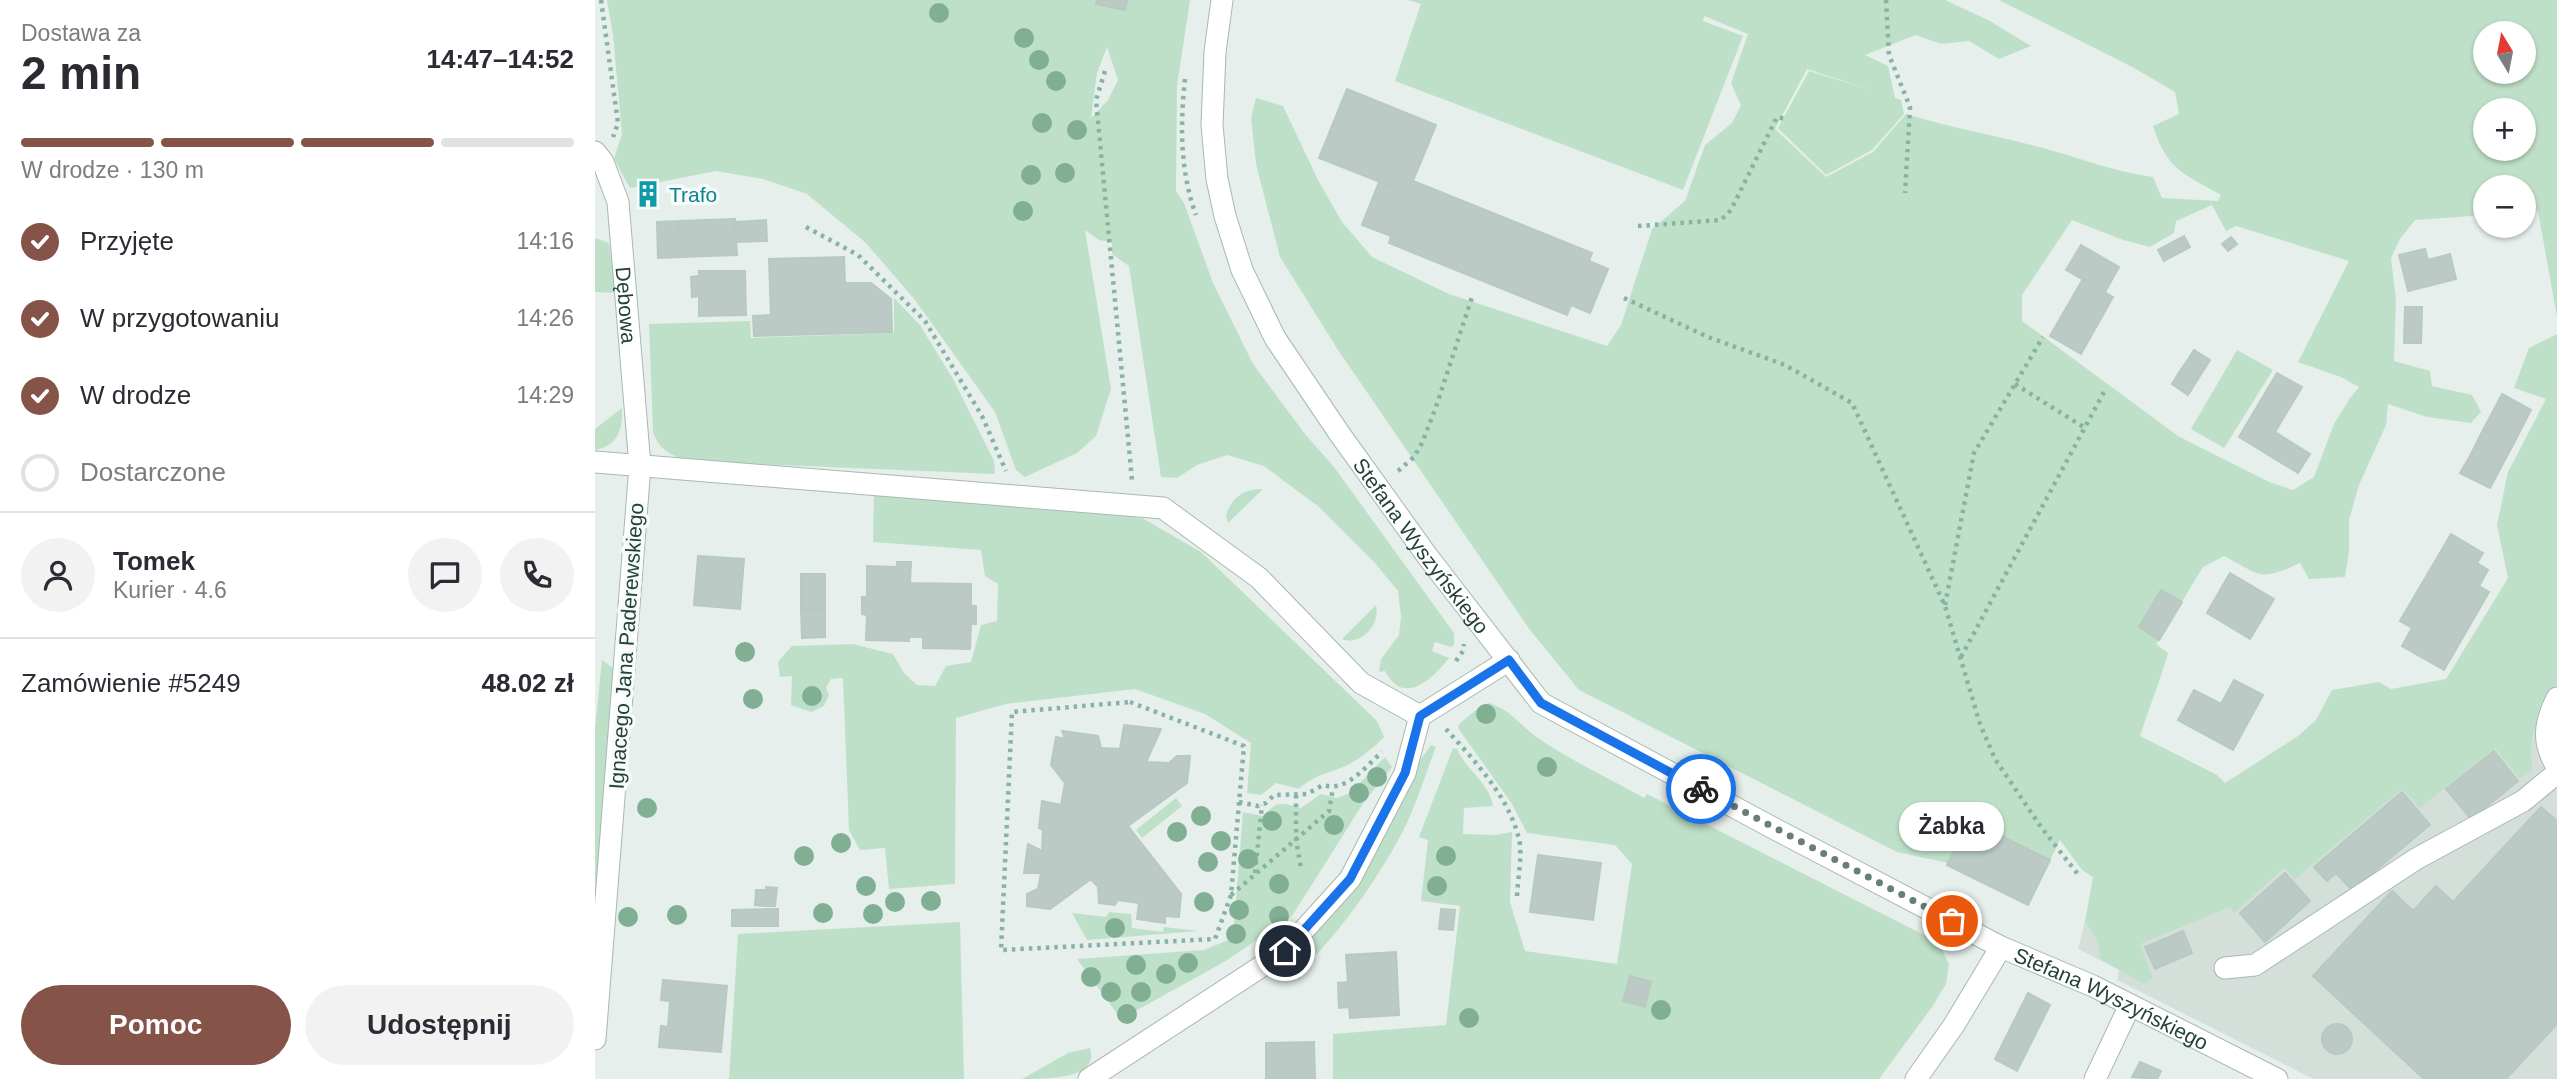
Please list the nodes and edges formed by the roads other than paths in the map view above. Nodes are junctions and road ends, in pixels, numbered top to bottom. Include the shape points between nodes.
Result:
1 (1222, 0) edge
2 (599, 157) edge
3 (595, 462) edge
4 (640, 466) junction
5 (1509, 660) junction
6 (2557, 698) edge
7 (1425, 713) junction
8 (2557, 770) edge
9 (2001, 947) junction
10 (2225, 968) dead end
11 (2130, 1005) junction
12 (595, 1039) edge
13 (1115, 1070) edge
14 (1089, 1079) edge
15 (1916, 1079) edge
16 (2095, 1079) edge
17 (2277, 1079) edge

1 - 5 street, Stefana Wyszyńskiego via 1212,125 1217,179 1242,270 1275,338 1339,433
2 - 4 street, Dębowa via 618,202
3 - 4 street
4 - 7 street via 1163,508 1259,578 1361,683
4 - 12 street, Ignacego Jana Paderewskiego
5 - 7 street
5 - 9 street, Stefana Wyszyńskiego via 1541,703
6 - 8 street via 2546,725 2547,751
7 - 13 street via 1405,773 1350,879 1285,951
8 - 10 street via 2523,801 2417,859 2255,965
9 - 11 street, Stefana Wyszyńskiego
9 - 15 street
11 - 16 street
11 - 17 street, Stefana Wyszyńskiego
13 - 14 street

